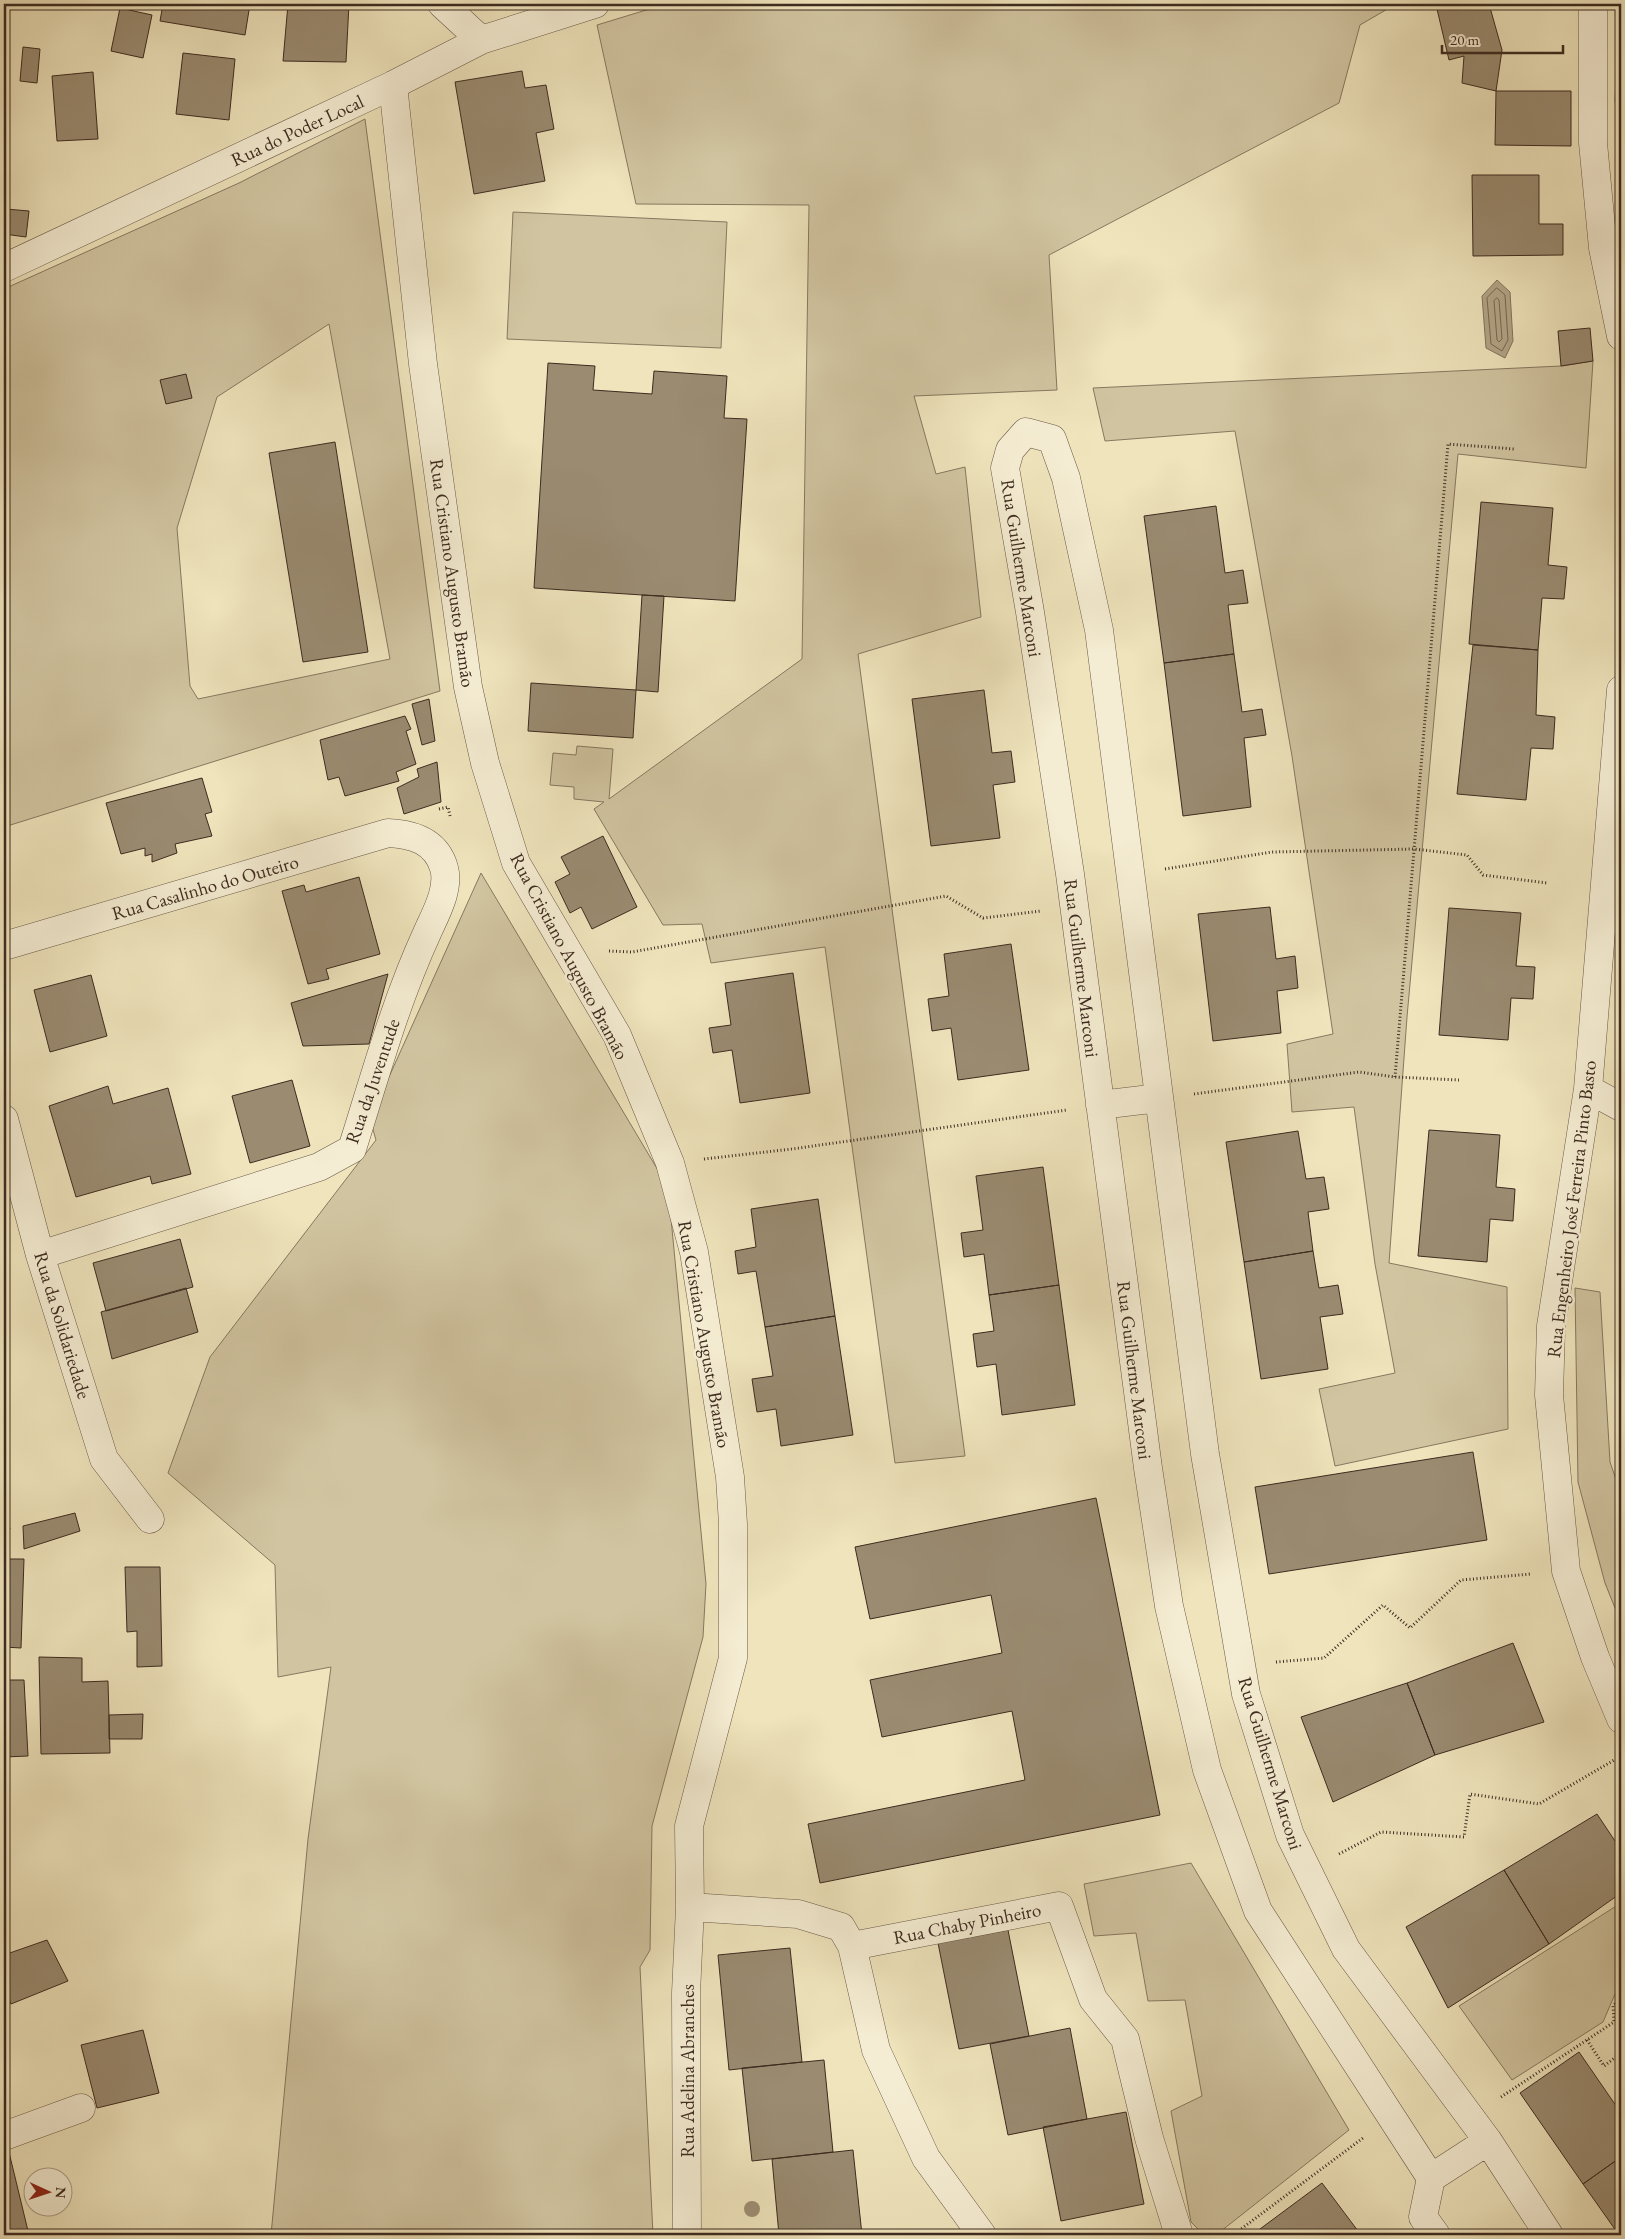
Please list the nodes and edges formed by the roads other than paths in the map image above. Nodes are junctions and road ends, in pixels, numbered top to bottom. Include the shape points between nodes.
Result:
1 (442, 4) edge
2 (595, 4) edge
3 (1593, 4) edge
4 (481, 40) junction
5 (393, 86) junction
6 (4, 268) edge
7 (1621, 336) edge
8 (1621, 690) edge
9 (407, 834) joint
10 (4, 946) edge
11 (1588, 1089) junction
12 (1159, 1098) junction
13 (1100, 1105) junction
14 (1621, 1107) edge
15 (4, 1119) edge
16 (40, 1255) junction
17 (150, 1519) dead end
18 (1621, 1719) edge
19 (690, 1907) junction
20 (852, 1946) junction
21 (80, 2108) dead end
22 (4, 2136) edge
23 (1488, 2141) junction
24 (1431, 2178) junction
25 (687, 2235) edge
26 (982, 2235) edge
27 (1179, 2235) edge
28 (1436, 2235) edge
29 (1549, 2235) edge

1 - 4 street
2 - 4 street, Rua do Poder Local
3 - 7 street via 1593,142 1603,248
4 - 5 street, Rua do Poder Local
5 - 6 street, Rua do Poder Local
5 - 19 street, Rua Cristiano Augusto Bramão via 423,364 468,687 485,763 516,863 617,1035 670,1163 694,1252 730,1477 733,1658 689,1826
8 - 11 street, Rua Engenheiro José Ferreira Pinto Basto
9 - 10 street, Rua Casalinho do Outeiro via 388,833
9 - 16 street, Rua da Juventude via 423,840 437,852 445,870 444,890 407,976 352,1149 319,1167
11 - 14 street
11 - 18 street, Rua Engenheiro José Ferreira Pinto Basto via 1552,1326 1549,1395 1566,1571
12 - 13 street
12 - 13 street, Rua Guilherme Marconi via 1099,630 1066,478 1052,439 1026,432 1010,450 1006,468 1074,906
12 - 23 street, Rua Guilherme Marconi via 1205,1454 1246,1694 1290,1835 1346,1949
13 - 24 street, Rua Guilherme Marconi via 1169,1606 1208,1770 1258,1912
15 - 16 street, Rua da Solidariedade
16 - 17 street, Rua da Solidariedade via 104,1459
19 - 20 street via 798,1914 841,1927
19 - 25 street, Rua Adelina Abranches via 686,1993
20 - 26 street via 876,2050 926,2158
20 - 27 street, Rua Chaby Pinheiro via 1060,1906 1093,1999 1125,2039 1149,2138
21 - 22 street
23 - 24 street
23 - 29 street, Rua Guilherme Marconi
24 - 28 street via 1423,2217

